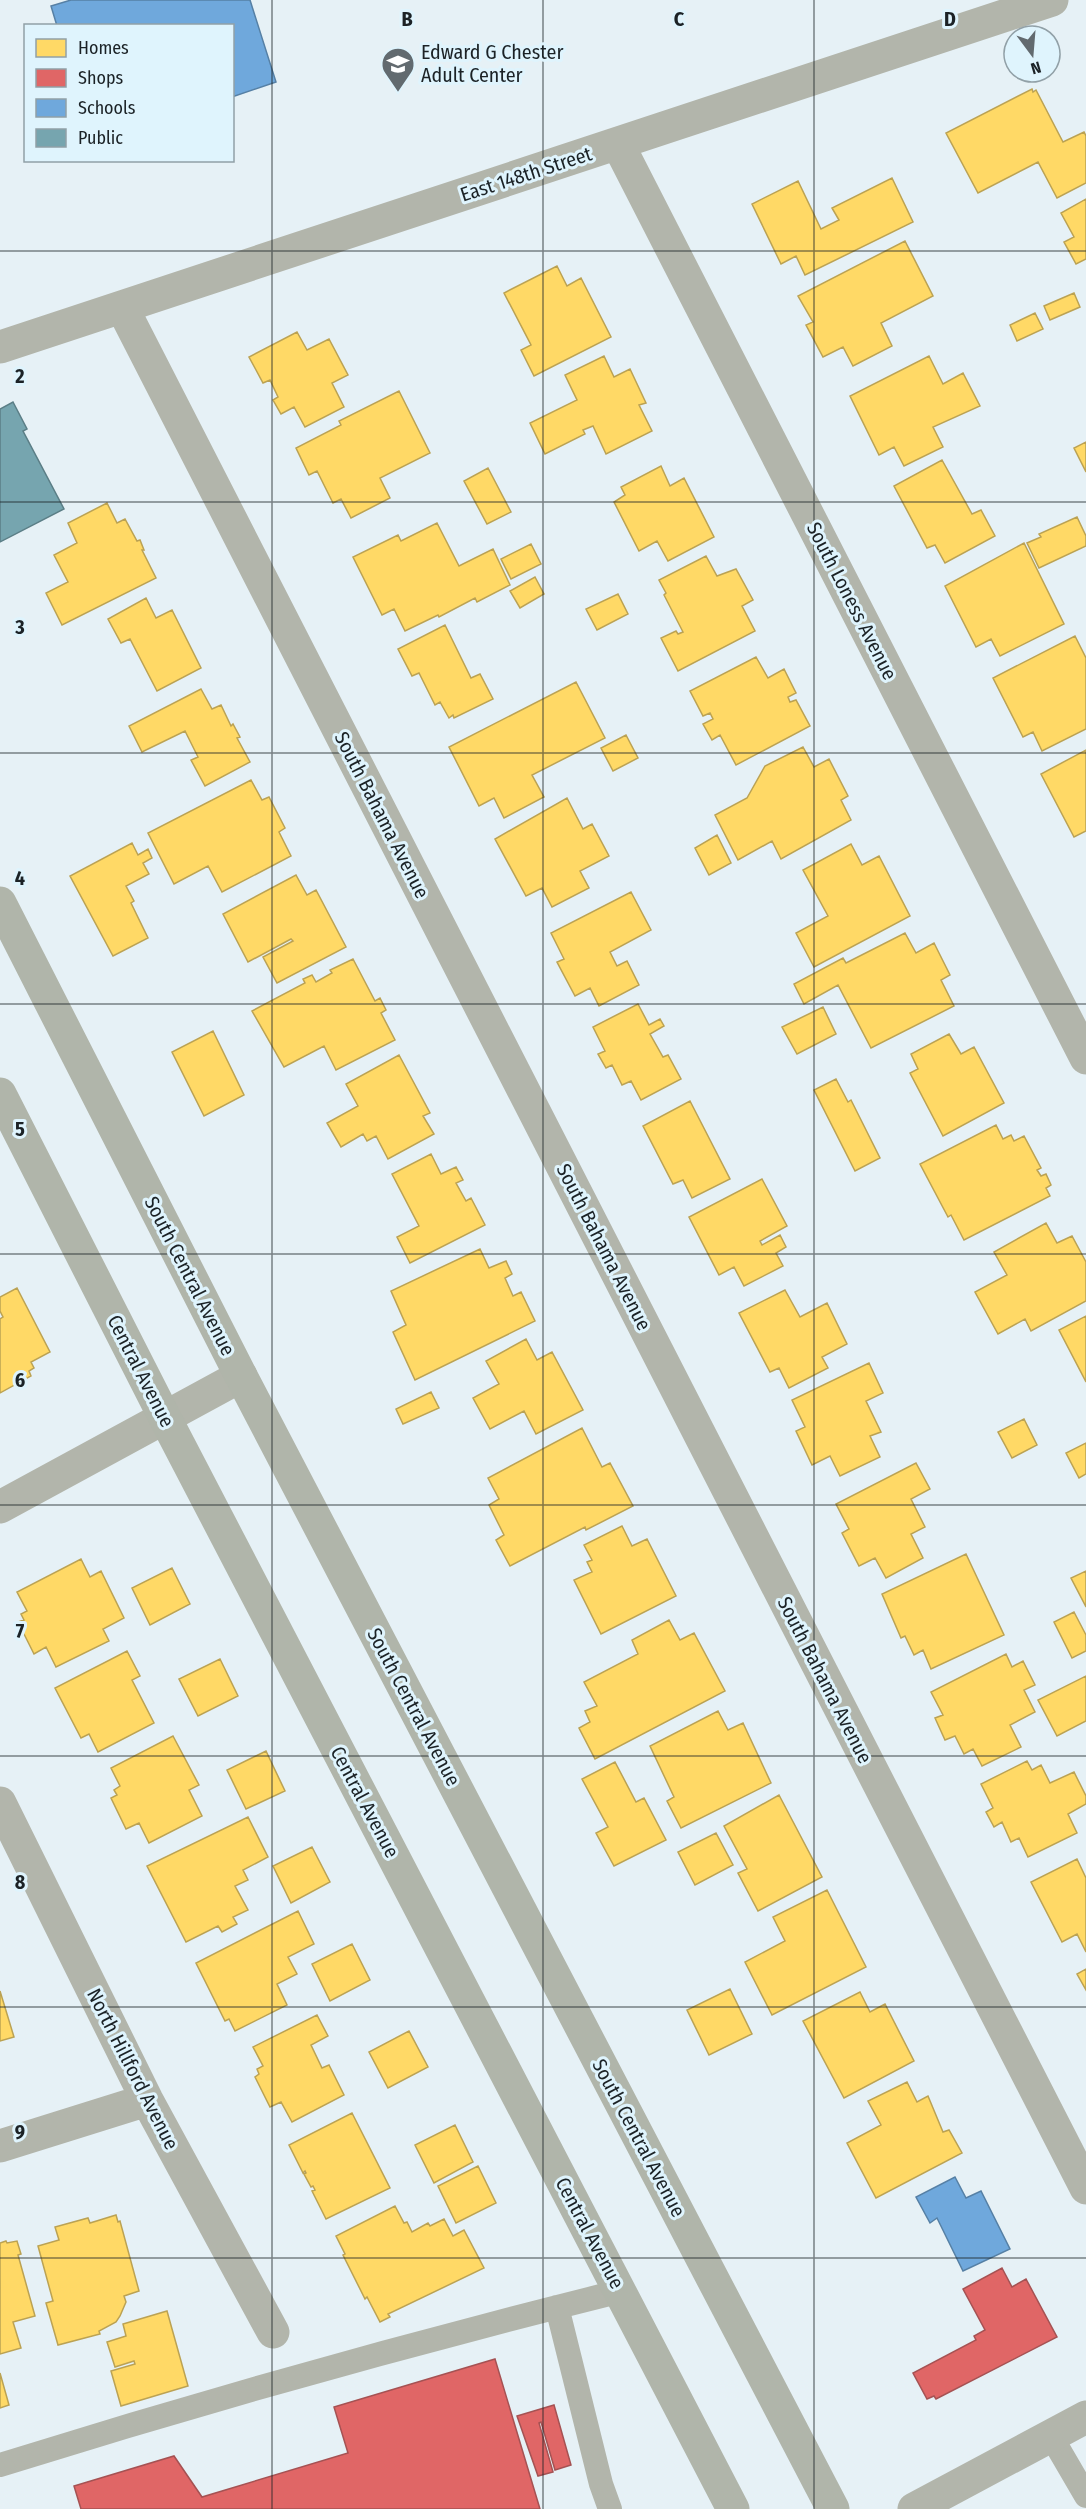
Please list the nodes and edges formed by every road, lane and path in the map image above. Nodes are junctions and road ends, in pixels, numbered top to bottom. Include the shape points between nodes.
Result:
1 (1052, 0) edge
2 (618, 144) junction
3 (122, 307) junction
4 (0, 347) edge
5 (0, 903) edge
6 (1086, 1058) edge
7 (0, 1094) edge
8 (241, 1376) junction
9 (165, 1418) junction
10 (0, 1508) edge
11 (0, 1803) edge
12 (147, 2100) junction
13 (0, 2146) edge
14 (1086, 2188) edge
15 (621, 2291) junction
16 (557, 2307) junction
17 (273, 2332) dead end
18 (1086, 2417) edge
19 (1051, 2436) junction
20 (0, 2465) edge
21 (1086, 2496) edge
22 (610, 2509) edge
23 (733, 2509) edge
24 (833, 2509) edge
25 (914, 2509) edge

1 - 2 street, East 148th Street
2 - 3 street, East 148th Street
2 - 6 street, South Loness Avenue
3 - 4 street, East 148th Street
3 - 14 street, South Bahama Avenue
5 - 8 main road, South Central Avenue
7 - 9 main road, Central Avenue
8 - 9 street
8 - 24 main road, South Central Avenue
9 - 10 street
9 - 15 main road, Central Avenue
11 - 12 street, North Hillford Avenue
12 - 13 street
12 - 17 street, North Hillford Avenue
15 - 16 lane
15 - 23 main road, Central Avenue
16 - 20 lane via 119,2427
16 - 22 lane
18 - 19 street
19 - 21 lane
19 - 25 street

